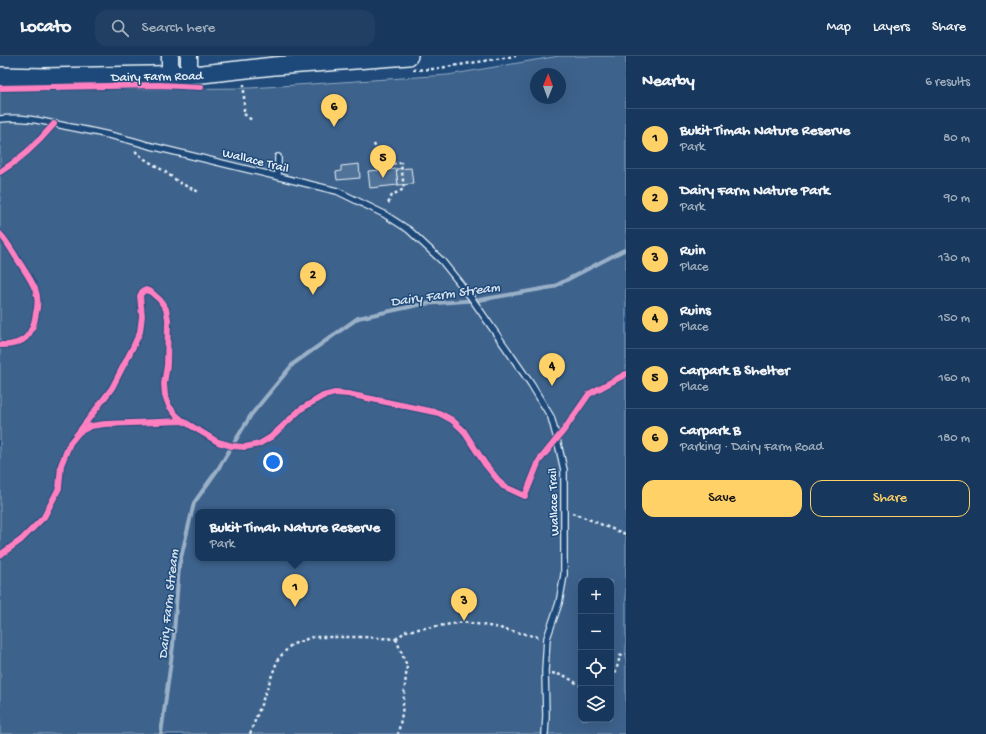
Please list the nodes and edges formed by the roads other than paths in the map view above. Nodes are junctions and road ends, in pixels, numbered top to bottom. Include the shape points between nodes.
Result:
1 (170, 56) edge
2 (189, 56) edge
3 (409, 56) edge
4 (170, 75) junction
5 (188, 75) junction
6 (0, 76) edge
7 (0, 119) edge
8 (278, 157) dead end
9 (278, 176) junction
10 (545, 734) edge

1 - 4 main road
2 - 5 main road
3 - 5 main road, Dairy Farm Road
4 - 5 main road, Dairy Farm Road
4 - 6 main road, Dairy Farm Road
7 - 9 lane, Wallace Trail via 37,120 122,137
8 - 9 lane
9 - 10 lane, Wallace Trail via 337,190 409,230 442,261 470,296 551,417 564,470 564,575 559,603 547,638

